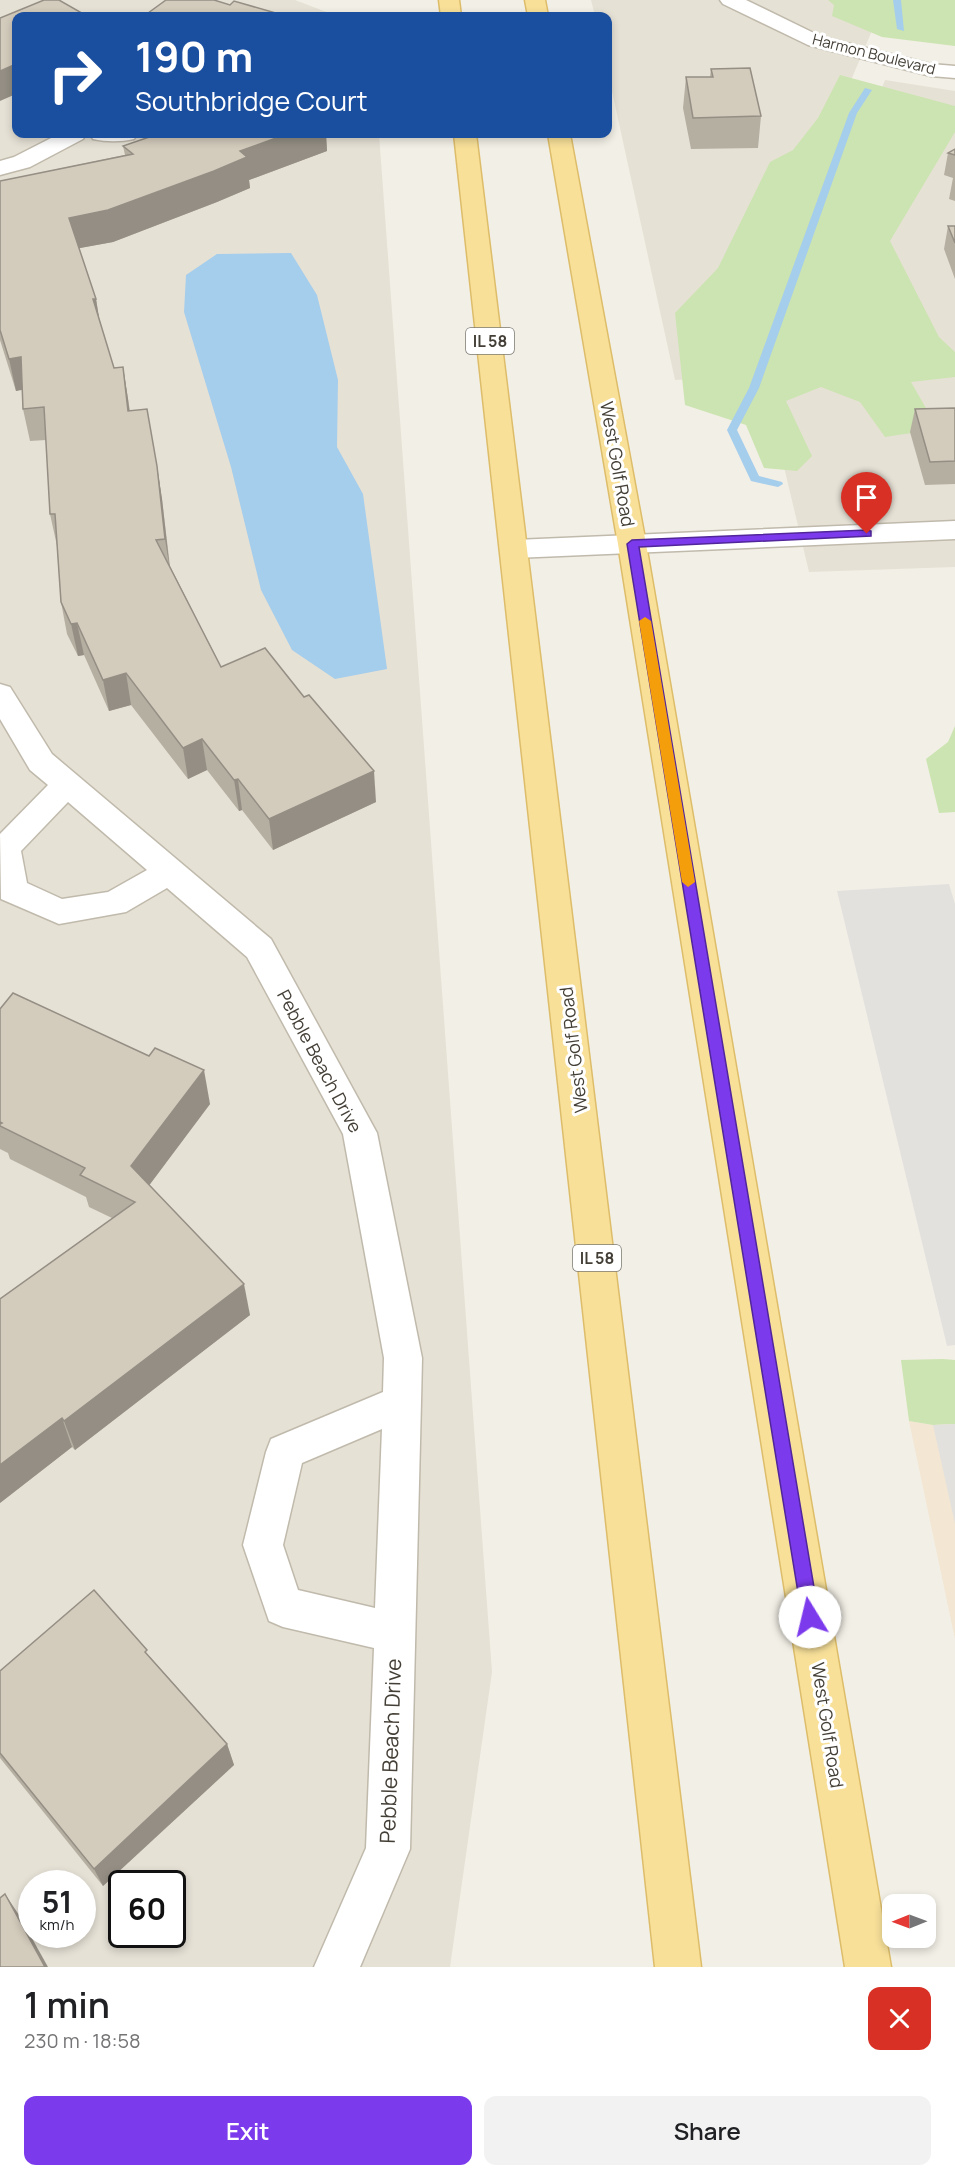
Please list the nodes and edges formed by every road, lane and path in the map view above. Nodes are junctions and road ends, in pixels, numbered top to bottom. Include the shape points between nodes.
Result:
1 (730, 0) edge
2 (955, 72) edge
3 (67, 138) edge
4 (465, 138) edge
5 (560, 138) edge
6 (0, 168) edge
7 (955, 530) edge
8 (632, 544) junction
9 (515, 549) junction
10 (0, 694) edge
11 (67, 784) junction
12 (169, 872) junction
13 (402, 1402) junction
14 (395, 1633) junction
15 (337, 1967) edge
16 (678, 1967) edge
17 (868, 1967) edge

1 - 2 street, Harmon Boulevard via 815,41 931,70
3 - 6 street via 22,162
4 - 9 main road, West Golf Road / IL 58
5 - 8 main road, West Golf Road
7 - 8 street
8 - 9 street
8 - 17 main road, West Golf Road
9 - 16 main road, West Golf Road / IL 58
10 - 11 street, Pebble Beach Drive via 41,762
11 - 12 street, Pebble Beach Drive
11 - 12 street via 5,848 12,890 59,912 115,903
12 - 13 street, Pebble Beach Drive via 260,948 360,1133 403,1358
13 - 14 street, Pebble Beach Drive
13 - 14 street, Pebble Beach Drive via 285,1452 263,1545 283,1607
14 - 15 street, Pebble Beach Drive via 388,1850

